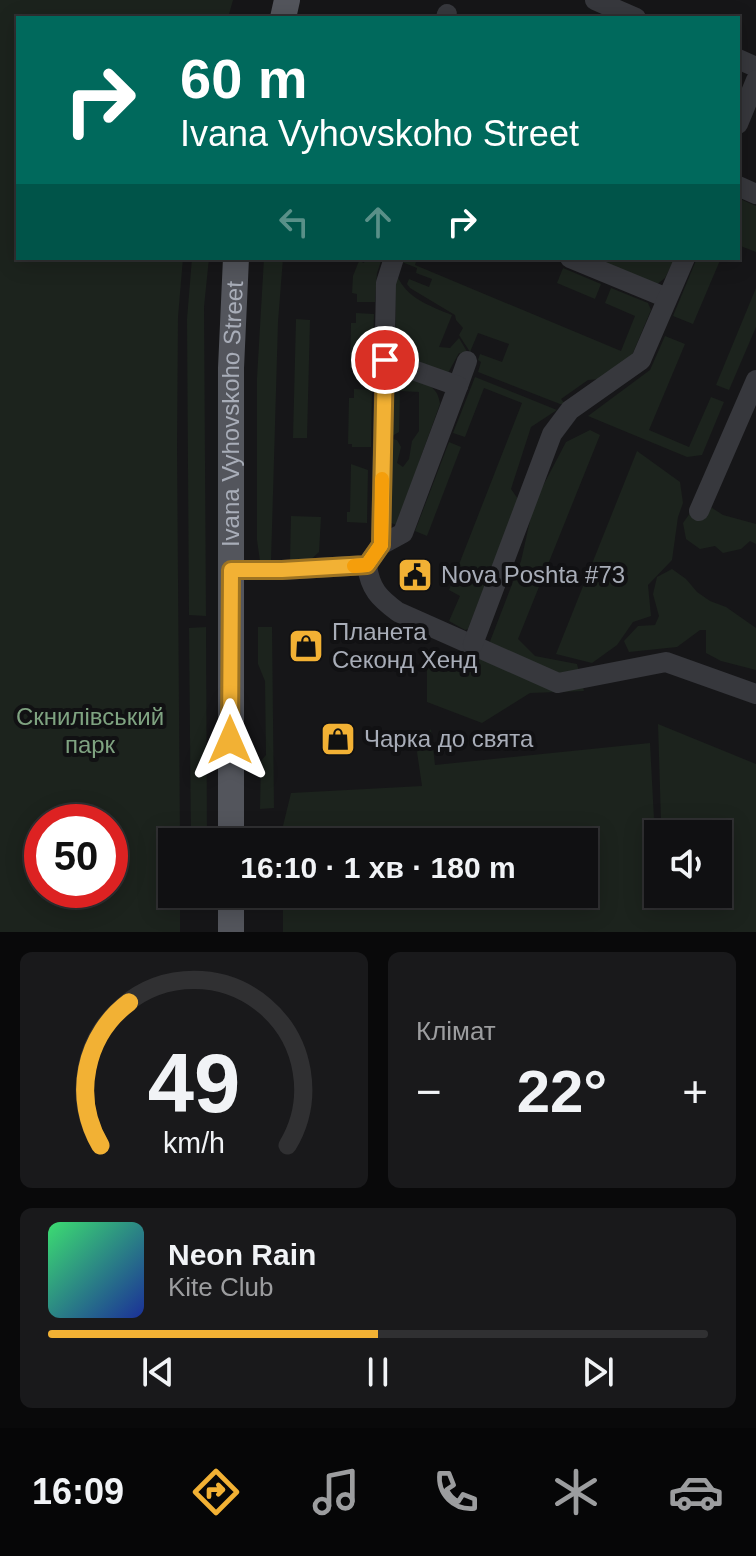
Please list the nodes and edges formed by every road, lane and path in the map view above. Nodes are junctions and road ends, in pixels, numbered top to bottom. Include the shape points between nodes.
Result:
1 (595, 0) edge
2 (631, 16) edge
3 (756, 80) edge
4 (740, 119) edge
5 (236, 260) edge
6 (393, 260) edge
7 (575, 260) edge
8 (684, 260) edge
9 (667, 298) junction
10 (385, 360) junction
11 (467, 361) dead end
12 (756, 380) edge
13 (458, 386) junction
14 (699, 511) dead end
15 (381, 545) junction
16 (367, 565) junction
17 (231, 570) junction
18 (473, 644) junction
19 (756, 694) edge
20 (231, 828) edge
21 (231, 908) edge
22 (231, 932) edge

1 - 2 lane
3 - 4 lane
5 - 17 main road, Ivana Vyhovskoho Street
6 - 10 lane via 386,283
7 - 9 lane
8 - 9 lane
9 - 18 lane via 641,360 570,410 552,434
10 - 13 lane
10 - 15 lane
11 - 13 lane
12 - 14 lane
13 - 15 lane via 403,533
15 - 16 lane
16 - 17 lane, Ivana Vyhovskoho Street
16 - 18 lane via 369,584 389,606
17 - 20 main road, Ivana Vyhovskoho Street
18 - 19 lane via 558,683 666,662
21 - 22 main road

